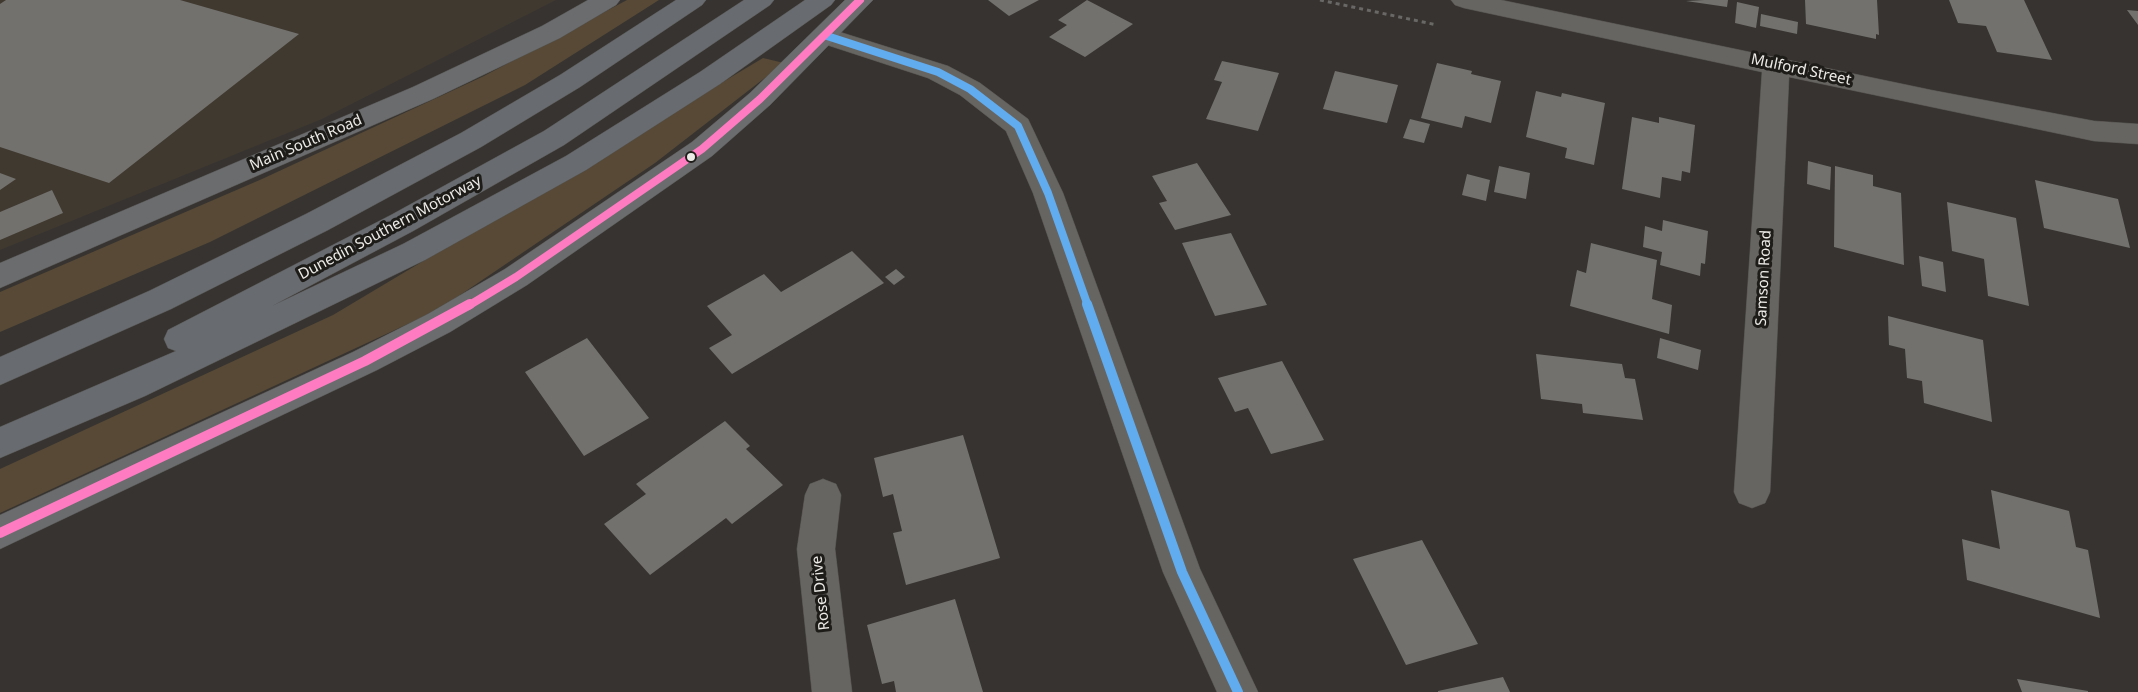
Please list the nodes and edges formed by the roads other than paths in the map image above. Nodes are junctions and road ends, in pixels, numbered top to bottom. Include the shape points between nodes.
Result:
1 (607, 0) edge
2 (693, 0) edge
3 (761, 0) edge
4 (822, 0) edge
5 (860, 0) edge
6 (1464, 0) edge
7 (826, 36) junction
8 (1776, 65) junction
9 (2138, 134) edge
10 (471, 140) junction
11 (0, 276) edge
12 (0, 348) edge
13 (0, 372) edge
14 (0, 424) edge
15 (0, 443) edge
16 (1752, 492) dead end
17 (823, 495) dead end
18 (0, 534) edge
19 (832, 692) edge
20 (1238, 692) edge

1 - 11 main road, Main South Road via 423,93
2 - 10 highway
3 - 14 highway, Dunedin Southern Motorway via 554,138 402,223 205,327
4 - 15 highway via 710,78 576,163 414,252 133,386
5 - 7 main road
6 - 8 street, Mulford Street
7 - 18 main road via 702,149 516,278 365,361
7 - 20 street via 938,72 970,89 1018,126 1048,193 1182,572
8 - 9 street, Mulford Street via 2094,131
8 - 16 street, Samson Road
10 - 12 highway via 374,179 122,297
10 - 13 highway via 160,300
17 - 19 street, Rose Drive via 816,549

